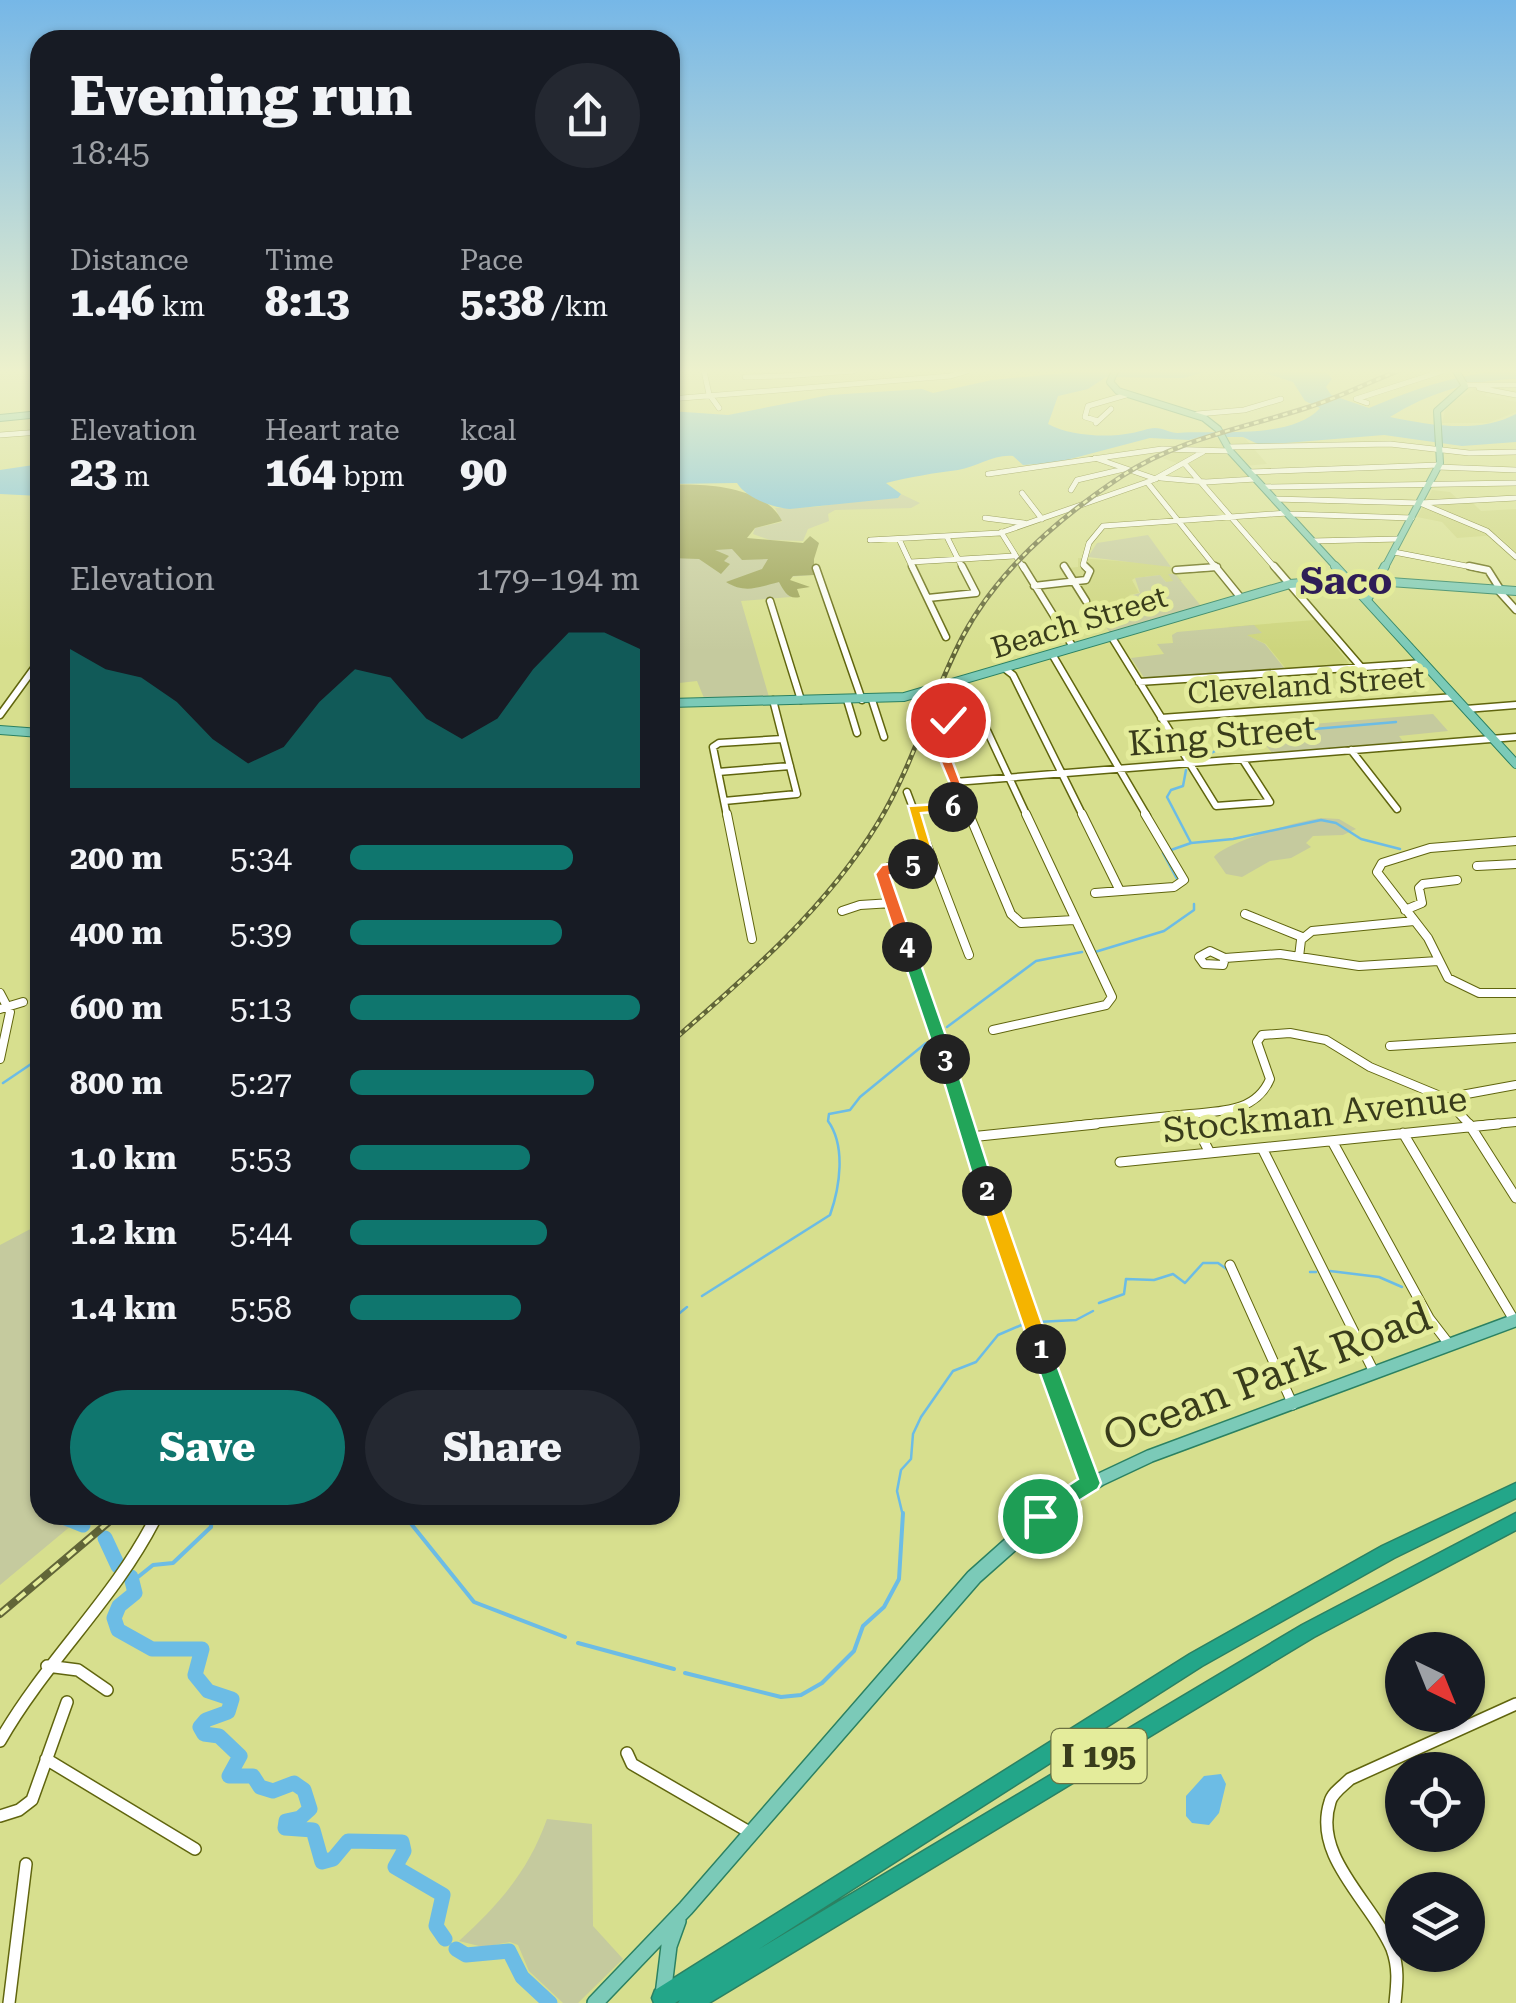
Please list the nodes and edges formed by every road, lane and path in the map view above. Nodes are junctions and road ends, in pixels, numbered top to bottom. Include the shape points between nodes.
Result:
1 (1052, 464) edge
2 (1112, 464) edge
3 (1181, 464) edge
4 (1185, 464) edge
5 (1242, 464) edge
6 (1438, 466) junction
7 (1124, 469) junction
8 (1516, 470) edge
9 (1249, 472) junction
10 (988, 474) dead end
11 (1157, 478) junction
12 (1256, 479) junction
13 (1147, 482) junction
14 (1202, 482) junction
15 (1430, 483) junction
16 (1516, 483) edge
17 (1263, 487) junction
18 (1022, 493) dead end
19 (1516, 498) edge
20 (1274, 499) junction
21 (1092, 502) junction
22 (1420, 503) junction
23 (1287, 514) junction
24 (1231, 516) junction
25 (985, 518) dead end
26 (1412, 518) junction
27 (1042, 519) junction
28 (1178, 520) junction
29 (1028, 524) junction
30 (1002, 532) junction
31 (947, 537) junction
32 (1400, 539) junction
33 (870, 540) dead end
34 (899, 540) junction
35 (1312, 541) junction
36 (1394, 552) junction
37 (1014, 556) junction
38 (1516, 556) edge
39 (960, 559) junction
40 (911, 562) junction
41 (1064, 566) dead end
42 (816, 568) dead end
43 (1217, 568) junction
44 (1176, 570) dead end
45 (1348, 580) junction
46 (1378, 583) junction
47 (1075, 584) junction
48 (1290, 584) junction
49 (1034, 586) junction
50 (1498, 589) junction
51 (1516, 590) edge
52 (1364, 597) junction
53 (928, 598) junction
54 (1241, 598) junction
55 (770, 600) dead end
56 (1086, 600) dead end
57 (1516, 610) edge
58 (1111, 636) junction
59 (946, 637) dead end
60 (1073, 648) junction
61 (1052, 654) junction
62 (1424, 663) junction
63 (1361, 667) junction
64 (1004, 668) junction
65 (30, 674) edge
66 (1139, 682) junction
67 (946, 686) junction
68 (1455, 697) junction
69 (773, 700) junction
70 (801, 700) junction
71 (847, 700) junction
72 (867, 700) junction
73 (680, 703) edge
74 (1516, 705) edge
75 (1466, 709) junction
76 (0, 715) edge
77 (1161, 718) junction
78 (938, 720) junction
79 (0, 730) edge
80 (30, 732) edge
81 (857, 733) dead end
82 (1516, 737) edge
83 (884, 738) dead end
84 (782, 739) junction
85 (1494, 739) junction
86 (1351, 750) junction
87 (1243, 760) junction
88 (1190, 764) junction
89 (1516, 764) edge
90 (790, 766) junction
91 (1120, 770) junction
92 (718, 772) junction
93 (1062, 775) junction
94 (1009, 779) junction
95 (956, 782) junction
96 (907, 792) dead end
97 (724, 800) junction
98 (966, 807) junction
99 (913, 809) junction
100 (1397, 809) dead end
101 (1516, 841) edge
102 (932, 862) junction
103 (1516, 864) edge
104 (1477, 866) dead end
105 (1457, 880) dead end
106 (1120, 891) junction
107 (1096, 894) dead end
108 (892, 902) junction
109 (1406, 910) junction
110 (842, 911) dead end
111 (1246, 914) dead end
112 (1074, 920) junction
113 (1414, 921) junction
114 (1302, 938) junction
115 (752, 939) dead end
116 (969, 955) dead end
117 (1299, 956) junction
118 (1225, 958) dead end
119 (1438, 960) junction
120 (0, 993) edge
121 (1515, 995) edge
122 (23, 1002) dead end
123 (5, 1008) edge
124 (994, 1030) dead end
125 (1516, 1038) edge
126 (1390, 1046) dead end
127 (0, 1059) edge
128 (1516, 1084) edge
129 (1444, 1098) junction
130 (1190, 1114) junction
131 (1516, 1122) edge
132 (1471, 1126) junction
133 (1402, 1133) junction
134 (970, 1137) junction
135 (1332, 1141) junction
136 (1262, 1148) junction
137 (1210, 1153) junction
138 (1120, 1162) dead end
139 (1516, 1198) edge
140 (1230, 1265) dead end
141 (1515, 1320) edge
142 (1449, 1344) junction
143 (1374, 1372) junction
144 (1293, 1405) junction
145 (1090, 1483) junction
146 (1516, 1490) edge
147 (1516, 1522) edge
148 (151, 1525) edge
149 (48, 1666) junction
150 (106, 1690) dead end
151 (67, 1702) dead end
152 (1516, 1704) edge
153 (0, 1741) edge
154 (628, 1754) dead end
155 (46, 1759) junction
156 (0, 1816) edge
157 (751, 1833) junction
158 (196, 1848) dead end
159 (26, 1864) dead end
160 (686, 1908) junction
161 (640, 1956) junction
162 (666, 1967) junction
163 (660, 2001) edge
164 (9, 2003) edge
165 (595, 2003) edge
166 (688, 2003) edge
167 (1395, 2003) edge

1 - 10 street
2 - 7 street
3 - 11 street
4 - 14 street
5 - 9 main road
6 - 8 street
6 - 9 street
6 - 15 main road
7 - 11 street
7 - 21 street via 1077,480 1068,489
9 - 12 main road
11 - 13 street
11 - 14 street
12 - 14 street
12 - 17 main road
13 - 21 street
13 - 28 street
14 - 24 street
15 - 16 street
15 - 17 street
15 - 22 main road
17 - 20 main road
18 - 27 street
19 - 22 street
20 - 22 street
20 - 23 main road
21 - 27 street
22 - 26 main road
22 - 38 street via 1487,531
23 - 24 street
23 - 26 street
23 - 35 main road
24 - 28 street
24 - 48 street
25 - 29 street
26 - 32 main road
27 - 29 street
28 - 43 street
28 - 47 street via 1100,527 1082,562 1090,574
29 - 30 street
30 - 31 street
30 - 37 street
31 - 34 street
31 - 39 street
32 - 35 street
32 - 36 main road
33 - 34 street
34 - 40 street
35 - 45 main road
36 - 46 main road
36 - 50 street via 1489,571
37 - 39 street
37 - 49 street
39 - 40 street
39 - 53 street via 974,594
40 - 53 street
41 - 47 street
42 - 72 street
43 - 44 street
43 - 54 street
45 - 46 main road, Beach Street
45 - 48 main road, Beach Street
45 - 52 main road
46 - 50 main road, Beach Street
46 - 52 main road
47 - 49 street
47 - 56 street
48 - 54 main road, Beach Street
48 - 63 street
49 - 60 street
50 - 51 main road, Beach Street
50 - 57 street
52 - 62 main road
53 - 59 street
54 - 58 main road, Beach Street
55 - 70 street
58 - 60 main road, Beach Street
58 - 66 street
60 - 61 main road, Beach Street
61 - 64 main road, Beach Street
61 - 91 street
62 - 63 street
62 - 68 main road
63 - 66 street
64 - 67 main road, Beach Street
64 - 93 street
65 - 76 street
66 - 77 street
67 - 72 main road, Beach Street
67 - 78 street
68 - 75 main road
68 - 77 street, Cleveland Street
69 - 70 main road, Beach Street
69 - 73 main road, Beach Street
69 - 84 street
70 - 71 main road, Beach Street
71 - 72 main road, Beach Street
71 - 81 street
72 - 83 street
74 - 75 street
75 - 85 main road
77 - 88 street
78 - 94 street via 984,724
78 - 95 street via 936,737
79 - 80 main road
82 - 85 street, King Street
84 - 90 street
84 - 92 street via 715,744
85 - 86 street, King Street
85 - 89 main road
86 - 87 street, King Street
86 - 100 street
87 - 88 street, King Street
87 - 88 street via 1269,803 1217,806
88 - 91 street, King Street
90 - 92 street
90 - 97 street via 797,795
91 - 93 street, King Street
91 - 106 street via 1183,878 1182,884
92 - 97 street
93 - 94 street, King Street
93 - 106 street
94 - 95 street, King Street
94 - 112 street
95 - 98 street
96 - 99 street
97 - 115 street
98 - 99 street
98 - 112 street via 1018,922
99 - 102 street
101 - 109 street via 1386,860 1379,876
102 - 108 street via 884,870
102 - 116 street
103 - 104 street
105 - 109 street via 1423,884 1422,902
106 - 107 street
108 - 110 street
108 - 134 street
109 - 113 street
111 - 114 street
112 - 124 street via 1112,1002
113 - 114 street via 1319,929
113 - 119 street
114 - 117 street
117 - 118 street
117 - 119 street via 1359,966
119 - 121 street via 1446,976 1466,989
120 - 123 street
122 - 123 street
123 - 127 street
125 - 126 street
128 - 129 street
129 - 130 street via 1326,1040 1290,1033 1262,1035 1256,1042 1270,1079 1264,1094 1245,1106
129 - 132 street
130 - 134 street
130 - 137 street
131 - 132 street, Stockman Avenue
132 - 133 street, Stockman Avenue
132 - 139 street
133 - 135 street, Stockman Avenue
133 - 141 street
134 - 145 street
135 - 136 street, Stockman Avenue
135 - 142 street
136 - 137 street, Stockman Avenue
136 - 143 street
137 - 138 street, Stockman Avenue
140 - 144 street
141 - 142 main road, Ocean Park Road
142 - 143 main road, Ocean Park Road
143 - 144 main road, Ocean Park Road
144 - 145 main road, Ocean Park Road
145 - 157 main road, Ocean Park Road via 992,1557
146 - 163 highway, I 195 via 1211,1651
147 - 166 highway, I 195 via 1308,1632
148 - 149 street via 126,1570
149 - 150 street via 78,1670
149 - 153 street
151 - 155 street
152 - 167 street via 1350,1779 1330,1799 1328,1837 1395,1958
154 - 157 street via 632,1764
155 - 156 street via 29,1804
155 - 158 street
157 - 160 main road, Ocean Park Road
159 - 164 street
160 - 161 main road, Ocean Park Road
160 - 162 main road, Ocean Park Road via 673,1930
161 - 162 main road
161 - 165 main road, Ocean Park Road
162 - 163 main road, Ocean Park Road

